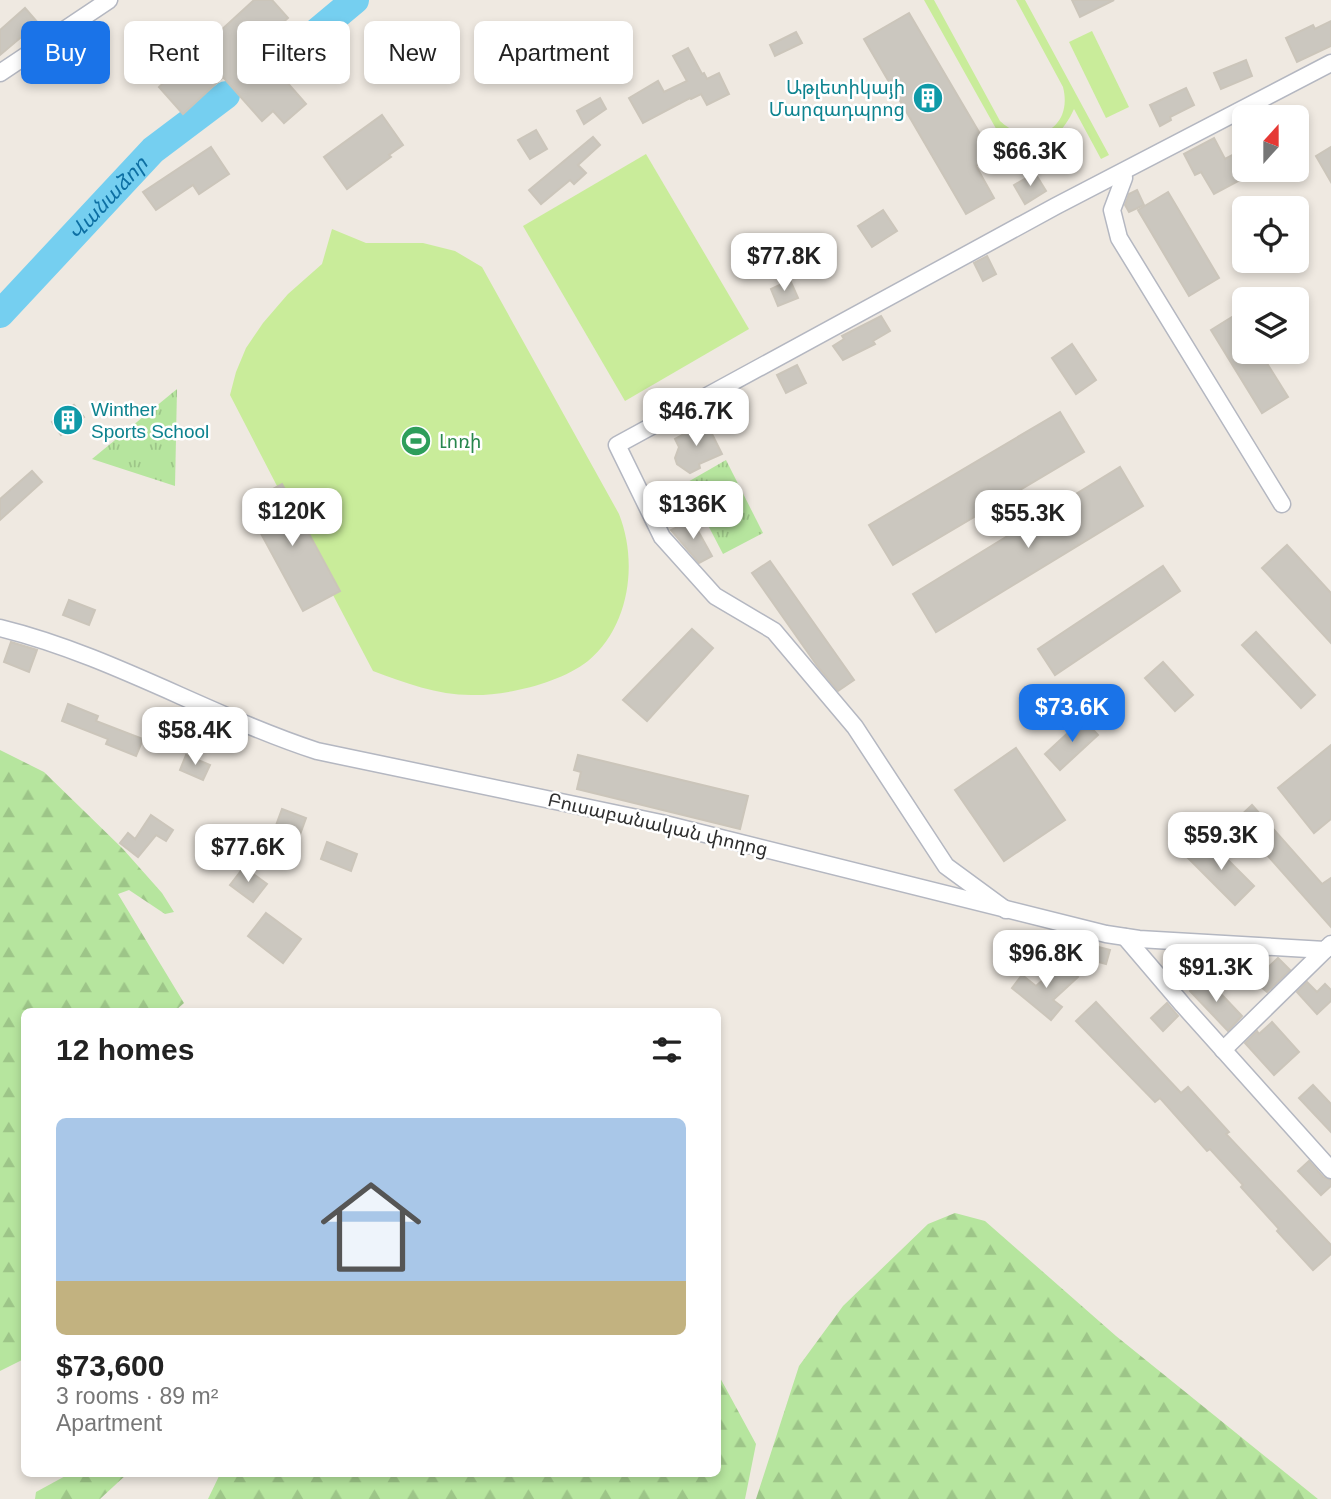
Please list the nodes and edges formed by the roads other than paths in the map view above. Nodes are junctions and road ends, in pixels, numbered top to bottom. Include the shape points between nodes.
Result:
1 (109, 0) edge
2 (1331, 63) edge
3 (0, 73) edge
4 (1123, 172) junction
5 (1282, 504) dead end
6 (0, 628) edge
7 (1006, 910) junction
8 (1125, 937) junction
9 (1328, 947) edge
10 (1223, 1050) junction
11 (1331, 1170) edge

1 - 3 street
2 - 4 street
4 - 5 street via 1112,210 1118,238
4 - 7 street via 617,445 662,537 715,596 774,631 855,727 946,866
6 - 7 street, Բուսաբանական փողոց via 84,656 267,735 317,751 661,823
7 - 8 street, Բուսաբանական փողոց
8 - 9 street, Բուսաբանական փողոց
8 - 10 street
9 - 10 street
10 - 11 street

